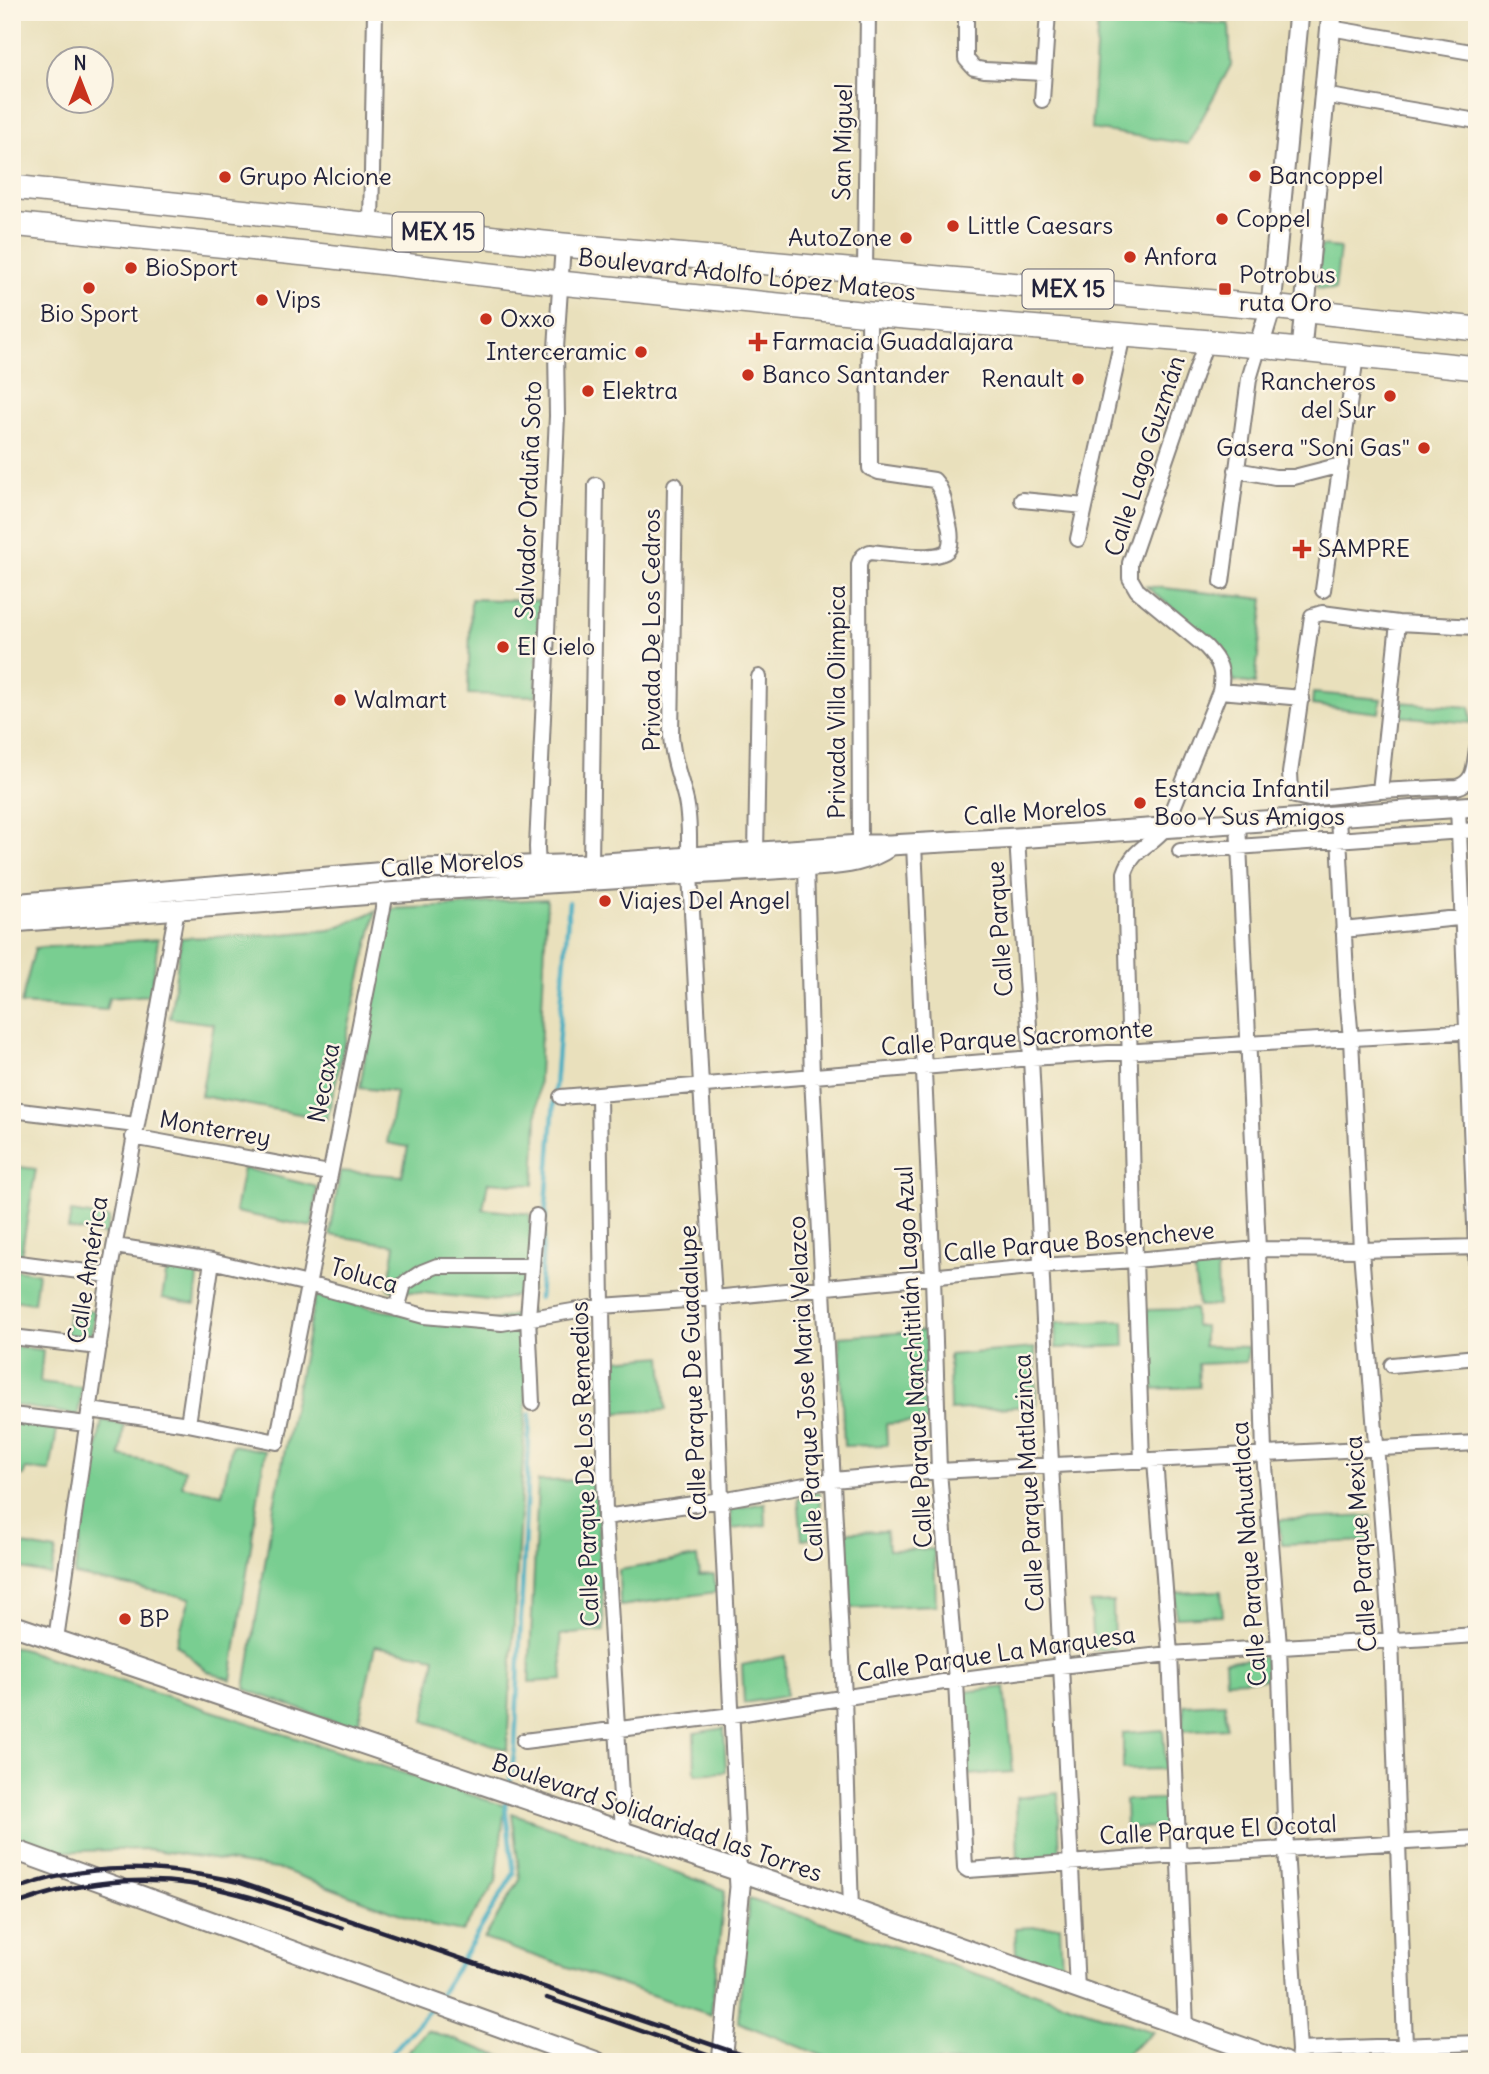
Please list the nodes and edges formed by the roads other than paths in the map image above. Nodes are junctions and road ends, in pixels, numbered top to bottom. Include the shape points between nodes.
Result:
1 (376, 12) edge
2 (868, 12) edge
3 (966, 12) edge
4 (1048, 12) edge
5 (1299, 12) edge
6 (1331, 20) edge
7 (1477, 53) edge
8 (1044, 73) junction
9 (1324, 95) junction
10 (1042, 100) dead end
11 (1477, 121) edge
12 (12, 187) edge
13 (12, 224) edge
14 (371, 225) junction
15 (563, 244) junction
16 (865, 272) junction
17 (560, 283) junction
18 (1270, 307) junction
19 (1305, 311) junction
20 (869, 314) junction
21 (1477, 330) edge
22 (1123, 335) junction
23 (1206, 342) junction
24 (1259, 346) junction
25 (1300, 351) junction
26 (1356, 356) junction
27 (1477, 368) edge
28 (1340, 466) junction
29 (1236, 470) junction
30 (596, 485) dead end
31 (676, 485) dead end
32 (1022, 500) dead end
33 (1086, 506) junction
34 (1078, 539) dead end
35 (1222, 582) dead end
36 (1324, 590) dead end
37 (1398, 623) junction
38 (1477, 627) edge
39 (759, 677) dead end
40 (1220, 691) junction
41 (1302, 698) junction
42 (1477, 750) edge
43 (1380, 791) junction
44 (1467, 807) edge
45 (1338, 816) junction
46 (1238, 823) junction
47 (1165, 828) junction
48 (1477, 830) edge
49 (1459, 831) junction
50 (1017, 838) junction
51 (1339, 840) junction
52 (914, 844) junction
53 (860, 845) junction
54 (890, 845) junction
55 (1239, 846) junction
56 (1180, 851) dead end
57 (756, 854) junction
58 (591, 864) junction
59 (690, 865) junction
60 (806, 867) junction
61 (538, 874) junction
62 (386, 892) junction
63 (12, 904) edge
64 (177, 909) junction
65 (1470, 917) edge
66 (12, 922) edge
67 (1343, 930) junction
68 (1471, 1032) edge
69 (1351, 1039) junction
70 (1247, 1044) junction
71 (1129, 1052) junction
72 (1031, 1058) junction
73 (923, 1068) junction
74 (813, 1077) junction
75 (701, 1085) junction
76 (599, 1094) junction
77 (561, 1097) dead end
78 (12, 1110) edge
79 (134, 1131) junction
80 (330, 1173) junction
81 (536, 1216) dead end
82 (115, 1247) junction
83 (1476, 1247) edge
84 (1258, 1249) junction
85 (1361, 1250) junction
86 (212, 1261) junction
87 (1135, 1261) junction
88 (12, 1262) edge
89 (531, 1266) junction
90 (1042, 1266) junction
91 (1477, 1274) edge
92 (109, 1275) junction
93 (933, 1277) junction
94 (308, 1284) junction
95 (824, 1287) junction
96 (714, 1298) junction
97 (602, 1306) junction
98 (397, 1309) junction
99 (528, 1317) junction
100 (12, 1337) edge
101 (99, 1347) junction
102 (1477, 1357) edge
103 (1392, 1365) dead end
104 (532, 1403) dead end
105 (12, 1415) edge
106 (89, 1417) junction
107 (188, 1424) junction
108 (1477, 1443) edge
109 (1377, 1449) junction
110 (1264, 1453) junction
111 (1149, 1460) junction
112 (1052, 1465) junction
113 (939, 1471) junction
114 (833, 1480) junction
115 (721, 1500) junction
116 (605, 1517) junction
117 (12, 1625) edge
118 (1477, 1635) edge
119 (56, 1639) junction
120 (1391, 1639) junction
121 (1279, 1646) junction
122 (1170, 1654) junction
123 (1060, 1666) junction
124 (956, 1680) junction
125 (844, 1697) junction
126 (732, 1715) junction
127 (618, 1731) junction
128 (524, 1741) dead end
129 (623, 1832) junction
130 (1477, 1838) edge
131 (1398, 1843) junction
132 (12, 1849) edge
133 (1286, 1849) junction
134 (1180, 1855) junction
135 (1071, 1861) junction
136 (965, 1867) joint
137 (739, 1871) junction
138 (851, 1909) junction
139 (1077, 1989) junction
140 (1186, 2027) junction
141 (1477, 2043) edge
142 (1405, 2046) junction
143 (1294, 2058) edge
144 (597, 2062) edge
145 (722, 2062) edge

1 - 14 street
2 - 16 street, San Miguel
3 - 8 street via 966,59 974,68
4 - 8 street
5 - 18 main road
6 - 7 street
6 - 9 main road
8 - 10 street
9 - 11 street
9 - 19 main road
12 - 14 main road, Boulevard Adolfo López Mateos / MEX 15
13 - 17 main road, Boulevard Adolfo López Mateos / MEX 15
14 - 15 main road, Boulevard Adolfo López Mateos / MEX 15
15 - 16 main road, Boulevard Adolfo López Mateos / MEX 15
15 - 17 street, Salvador Orduña Soto
16 - 18 main road, Boulevard Adolfo López Mateos / MEX 15
17 - 20 main road, Boulevard Adolfo López Mateos / MEX 15
17 - 61 street, Salvador Orduña Soto
18 - 19 main road, Boulevard Adolfo López Mateos / MEX 15
18 - 24 main road
19 - 21 main road, Boulevard Adolfo López Mateos / MEX 15
19 - 25 main road
20 - 22 main road, Boulevard Adolfo López Mateos / MEX 15
20 - 53 street, Privada Villa Olimpica via 870,468 934,480 942,492 950,546 932,557 870,552 859,564
22 - 23 main road, Boulevard Adolfo López Mateos / MEX 15
22 - 33 street
23 - 24 main road, Boulevard Adolfo López Mateos / MEX 15
23 - 40 street, Calle Lago Guzmán via 1130,563 1130,578 1137,590 1215,656 1223,673
24 - 25 main road, Boulevard Adolfo López Mateos / MEX 15
24 - 29 street via 1249,379
25 - 26 main road, Boulevard Adolfo López Mateos / MEX 15
26 - 27 main road, Boulevard Adolfo López Mateos / MEX 15
26 - 28 street
28 - 29 street via 1294,477
28 - 36 street
29 - 35 street
30 - 58 street
31 - 59 street, Privada De Los Cedros via 672,743 686,802
32 - 33 street
33 - 34 street
37 - 38 street
37 - 41 street via 1312,615
37 - 43 street
39 - 57 street
40 - 41 street
40 - 47 street, Calle Lago Guzmán
41 - 43 street via 1291,791 1309,799
42 - 43 street via 1474,771 1465,785
44 - 45 main road, Calle Morelos
44 - 49 street
45 - 46 main road, Calle Morelos
45 - 51 street, Calle Parque Mexica
46 - 47 main road, Calle Morelos
46 - 55 street, Calle Parque Nahuatlaca
47 - 50 main road, Calle Morelos
47 - 71 street via 1135,853 1125,873
48 - 49 street
49 - 51 street
49 - 65 street
50 - 52 main road, Calle Morelos
50 - 72 street, Calle Parque
51 - 55 street
51 - 67 street, Calle Parque Mexica
52 - 54 main road, Calle Morelos
52 - 73 street, Calle Parque Nanchititlán Lago Azul
53 - 54 main road, Calle Morelos
53 - 57 main road, Calle Morelos
54 - 60 main road, Calle Morelos via 862,861
55 - 56 street
55 - 70 street, Calle Parque Nahuatlaca
57 - 59 main road, Calle Morelos
58 - 59 main road, Calle Morelos
58 - 61 main road, Calle Morelos
59 - 60 main road, Calle Morelos
59 - 61 main road, Calle Morelos
59 - 75 street, Calle Parque De Guadalupe
60 - 74 street, Calle Parque Jose Maria Velazco
61 - 62 main road, Calle Morelos
61 - 63 main road, Calle Morelos via 422,869
62 - 64 main road, Calle Morelos
62 - 80 street, Necaxa
64 - 66 main road, Calle Morelos
64 - 79 street, Calle América
65 - 67 street
65 - 68 street
67 - 69 street, Calle Parque Mexica
68 - 69 street, Calle Parque Sacromonte
68 - 83 street
69 - 70 street, Calle Parque Sacromonte
69 - 85 street, Calle Parque Mexica
70 - 71 street, Calle Parque Sacromonte
70 - 84 street, Calle Parque Nahuatlaca
71 - 72 street, Calle Parque Sacromonte
71 - 87 street
72 - 73 street, Calle Parque Sacromonte
72 - 90 street, Calle Parque Matlazinca
73 - 74 street, Calle Parque Sacromonte
73 - 93 street, Calle Parque Nanchititlán Lago Azul
74 - 75 street, Calle Parque Sacromonte
74 - 95 street, Calle Parque Jose Maria Velazco
75 - 76 street, Calle Parque Sacromonte
75 - 96 street, Calle Parque De Guadalupe
76 - 77 street, Calle Parque Sacromonte
76 - 97 street, Calle Parque De Los Remedios
78 - 79 street, Monterrey
79 - 80 street, Monterrey
79 - 82 street, Calle América
80 - 94 street, Necaxa
81 - 89 street
82 - 86 street, Toluca
82 - 92 street, Calle América
83 - 85 street, Calle Parque Bosencheve
83 - 91 street
84 - 85 street, Calle Parque Bosencheve
84 - 87 street, Calle Parque Bosencheve
84 - 110 street, Calle Parque Nahuatlaca
85 - 109 street, Calle Parque Mexica
86 - 94 street, Toluca
86 - 107 street
87 - 90 street, Calle Parque Bosencheve
87 - 111 street
88 - 92 street
89 - 98 street via 437,1266 404,1284
89 - 99 street
90 - 93 street, Calle Parque Bosencheve
90 - 112 street, Calle Parque Matlazinca
92 - 101 street, Calle América
93 - 95 street, Calle Parque Bosencheve
93 - 113 street, Calle Parque Nanchititlán Lago Azul
94 - 98 street, Toluca
94 - 107 street, Necaxa via 277,1442
95 - 96 street, Calle Parque Bosencheve
95 - 114 street, Calle Parque Jose Maria Velazco
96 - 97 street, Calle Parque Bosencheve
96 - 115 street, Calle Parque De Guadalupe
97 - 99 street, Toluca
97 - 116 street, Calle Parque De Los Remedios
98 - 99 street, Toluca via 502,1323
99 - 104 street
100 - 101 street
101 - 106 street, Calle América
102 - 103 street
105 - 106 street
106 - 107 street
106 - 119 street, Calle América
108 - 109 street
109 - 110 street
109 - 120 street, Calle Parque Mexica
110 - 111 street
110 - 121 street, Calle Parque Nahuatlaca
111 - 112 street
111 - 122 street
112 - 113 street
112 - 123 street, Calle Parque Matlazinca
113 - 114 street
113 - 124 street, Calle Parque Nanchititlán Lago Azul
114 - 115 street
114 - 125 street, Calle Parque Jose Maria Velazco
115 - 116 street
115 - 126 street, Calle Parque De Guadalupe
116 - 127 street, Calle Parque De Los Remedios
117 - 119 main road, Boulevard Solidaridad las Torres
118 - 120 street, Calle Parque La Marquesa
119 - 129 main road, Boulevard Solidaridad las Torres
120 - 121 street, Calle Parque La Marquesa
120 - 131 street, Calle Parque Mexica
121 - 122 street, Calle Parque La Marquesa
121 - 133 street, Calle Parque Nahuatlaca
122 - 123 street, Calle Parque La Marquesa
122 - 134 street
123 - 124 street, Calle Parque La Marquesa
123 - 135 street, Calle Parque Matlazinca
124 - 125 street, Calle Parque La Marquesa
124 - 136 street, Calle Parque Nanchititlán Lago Azul
125 - 126 street, Calle Parque La Marquesa
125 - 138 street, Calle Parque Jose Maria Velazco
126 - 127 street, Calle Parque La Marquesa
126 - 137 street, Calle Parque De Guadalupe
127 - 128 street, Calle Parque La Marquesa
127 - 129 street, Calle Parque De Los Remedios
129 - 137 main road, Boulevard Solidaridad las Torres
130 - 131 street, Calle Parque El Ocotal
131 - 133 street, Calle Parque El Ocotal
131 - 142 street, Calle Parque Mexica
132 - 144 main road
133 - 134 street, Calle Parque El Ocotal
133 - 143 street, Calle Parque Nahuatlaca
134 - 135 street, Calle Parque El Ocotal
134 - 140 street
135 - 136 street, Calle Parque El Ocotal
135 - 139 street, Calle Parque Matlazinca
137 - 138 main road, Boulevard Solidaridad las Torres
137 - 145 main road
138 - 139 main road, Boulevard Solidaridad las Torres
139 - 140 main road, Boulevard Solidaridad las Torres
140 - 143 main road, Boulevard Solidaridad las Torres
141 - 142 street
142 - 143 street

